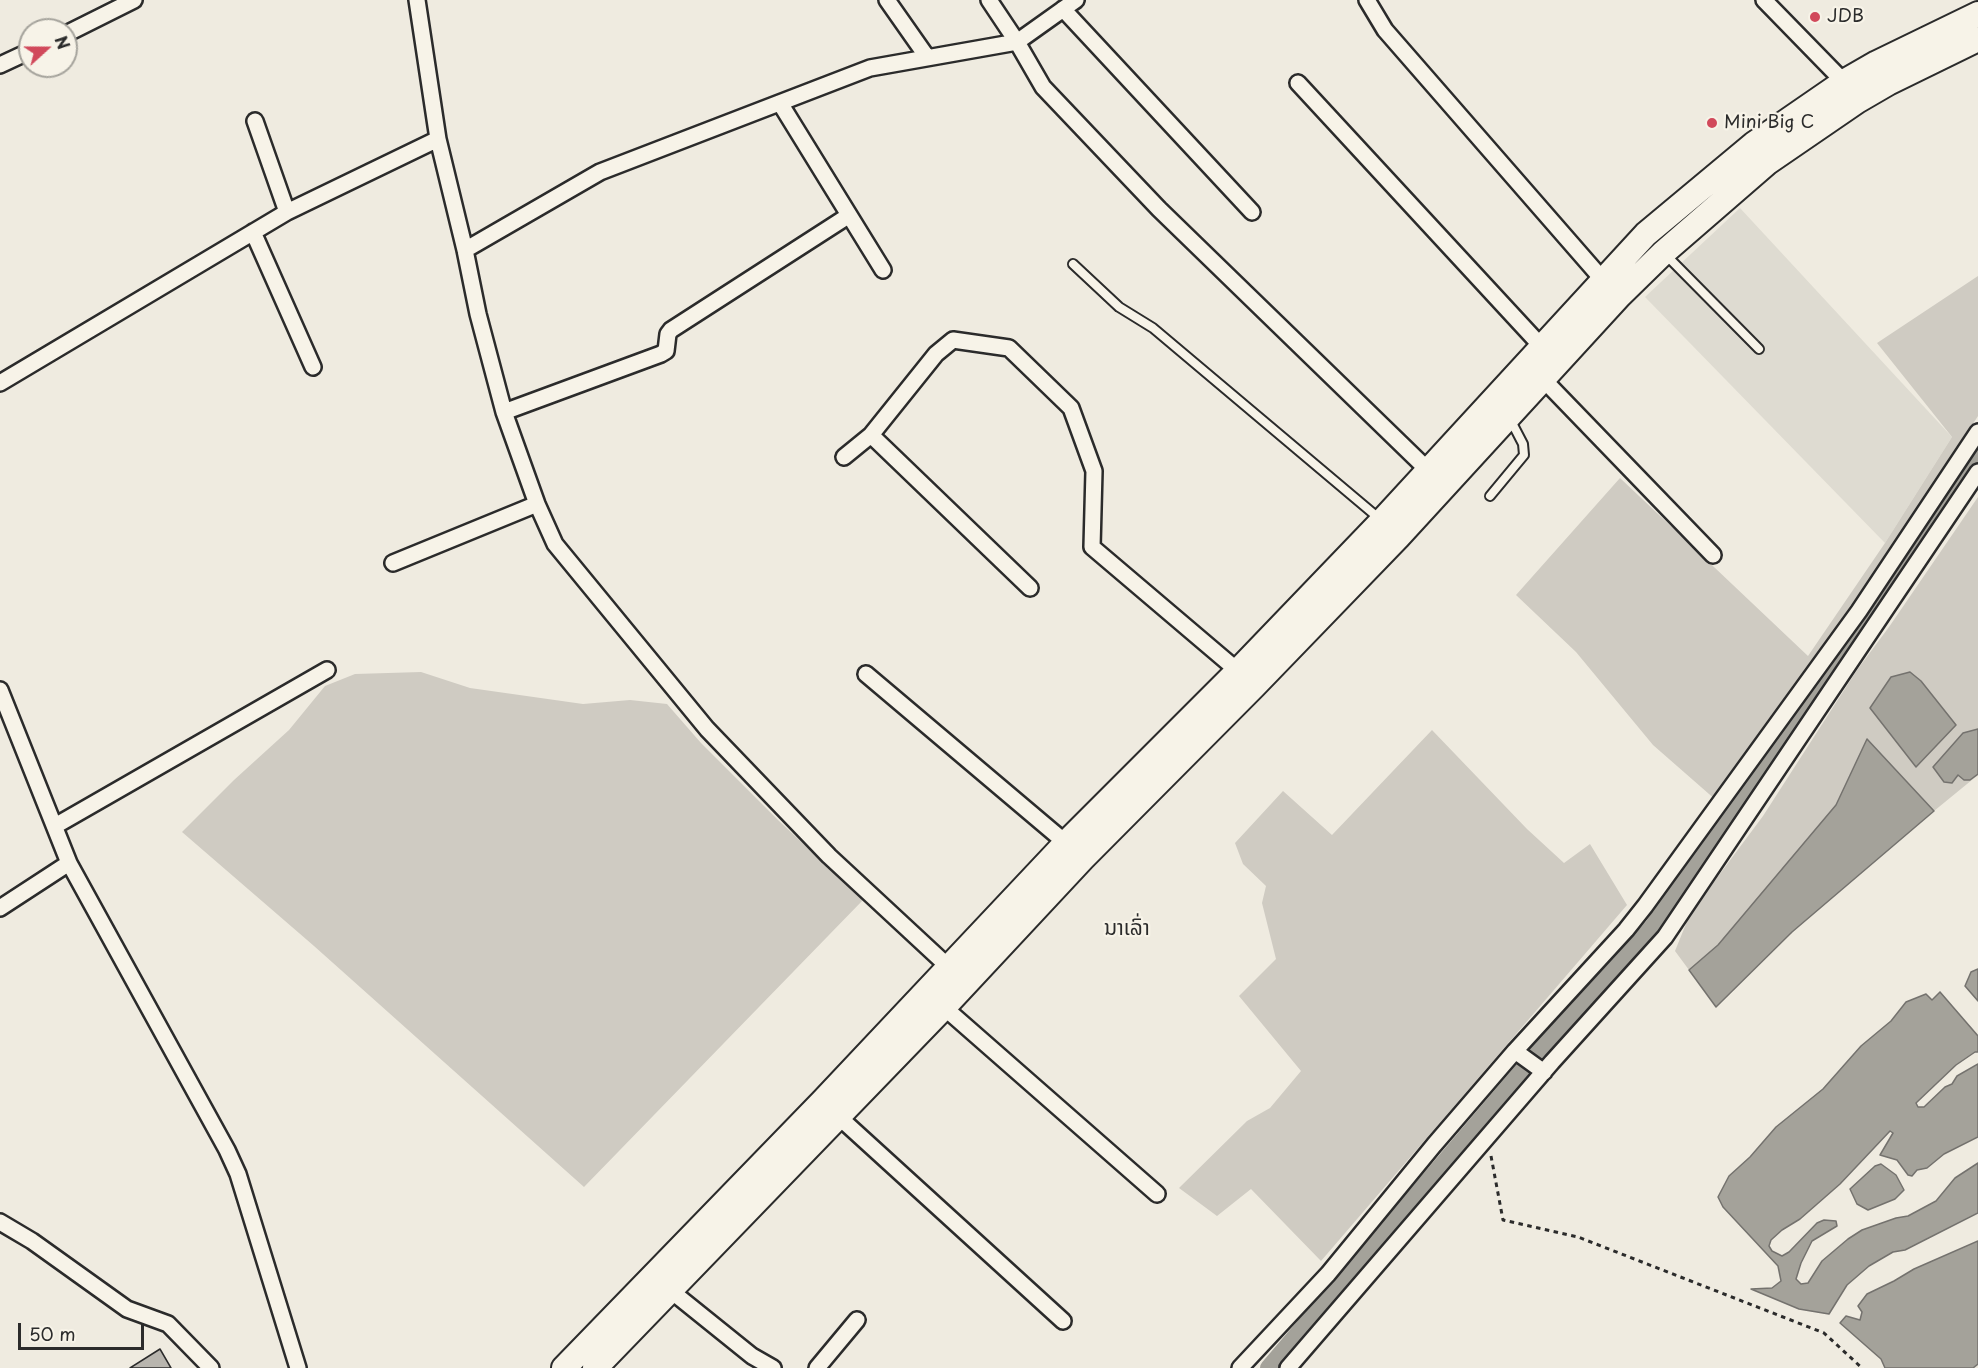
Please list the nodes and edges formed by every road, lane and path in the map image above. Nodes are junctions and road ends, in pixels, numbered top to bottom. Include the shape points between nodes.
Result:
1 (134, 0) edge
2 (417, 0) edge
3 (887, 0) edge
4 (989, 0) edge
5 (1367, 0) edge
6 (1764, 0) edge
7 (1070, 4) edge
8 (1978, 14) edge
9 (78, 28) edge
10 (1978, 39) edge
11 (1017, 42) junction
12 (18, 57) edge
13 (927, 57) junction
14 (0, 65) edge
15 (1844, 82) junction
16 (1298, 83) dead end
17 (780, 103) junction
18 (255, 122) dead end
19 (438, 139) junction
20 (287, 212) junction
21 (1252, 212) dead end
22 (848, 216) junction
23 (253, 232) junction
24 (465, 250) junction
25 (1663, 253) junction
26 (1073, 264) dead end
27 (883, 270) dead end
28 (1603, 280) junction
29 (1542, 347) junction
30 (1759, 349) dead end
31 (313, 367) dead end
32 (1543, 379) junction
33 (0, 384) edge
34 (504, 412) junction
35 (1509, 418) junction
36 (1978, 432) edge
37 (871, 435) junction
38 (844, 458) dead end
39 (1978, 472) edge
40 (1436, 477) junction
41 (1490, 496) dead end
42 (537, 504) junction
43 (1382, 521) junction
44 (1713, 555) dead end
45 (393, 563) dead end
46 (1030, 588) dead end
47 (327, 670) dead end
48 (1238, 670) junction
49 (866, 674) dead end
50 (0, 690) edge
51 (55, 826) junction
52 (1066, 843) junction
53 (69, 863) junction
54 (0, 908) edge
55 (958, 975) junction
56 (936, 1000) junction
57 (1515, 1051) junction
58 (1544, 1072) junction
59 (839, 1117) junction
60 (1488, 1136) junction
61 (1157, 1194) dead end
62 (0, 1222) edge
63 (670, 1290) junction
64 (857, 1320) dead end
65 (1063, 1321) dead end
66 (212, 1368) edge
67 (298, 1368) edge
68 (564, 1368) edge
69 (595, 1368) edge
70 (773, 1368) edge
71 (817, 1368) edge
72 (1240, 1368) edge
73 (1288, 1368) edge
74 (1862, 1368) edge

1 - 9 street
2 - 19 street
3 - 13 street
4 - 11 street
5 - 28 street via 1385,30
6 - 15 street
7 - 11 street
7 - 21 street
8 - 15 highway
10 - 25 highway via 1857,101 1768,162
11 - 13 street
11 - 40 street via 1043,87 1159,209
12 - 14 street
13 - 17 street via 870,68
15 - 28 highway via 1754,144 1646,234
16 - 29 street
17 - 22 street
17 - 24 street via 600,172
18 - 20 street
19 - 20 street
19 - 24 street
20 - 23 street
22 - 27 street
22 - 34 street via 671,330 666,351 661,354
23 - 31 street
23 - 33 street
24 - 34 street
25 - 30 lane
25 - 32 highway
26 - 43 lane via 1119,307 1153,328
28 - 29 highway
29 - 40 highway via 1493,402
32 - 35 highway
32 - 44 street
34 - 42 street
35 - 40 highway
35 - 41 lane via 1523,444 1524,455
36 - 57 street via 1859,611 1645,906
37 - 38 street
37 - 46 street
37 - 48 street via 936,354 953,340 1009,348 1071,408 1094,471 1092,547
39 - 58 street via 1665,937
40 - 43 highway
40 - 55 highway via 1398,537 1082,859
42 - 45 street
42 - 55 street via 555,544 707,729 829,856
43 - 48 highway
47 - 51 street
48 - 52 highway
49 - 52 street
50 - 51 street
51 - 53 street
52 - 55 highway
53 - 54 street
53 - 67 street via 238,1174
55 - 56 highway
56 - 59 highway
56 - 61 street
56 - 68 highway
57 - 58 street
57 - 72 street via 1328,1274
58 - 60 street
59 - 63 highway
59 - 65 street
60 - 73 street
60 - 74 path via 1503,1220 1578,1237 1824,1333
62 - 66 street via 32,1240 127,1309 168,1324
63 - 69 highway
63 - 70 street via 752,1356
64 - 71 street

